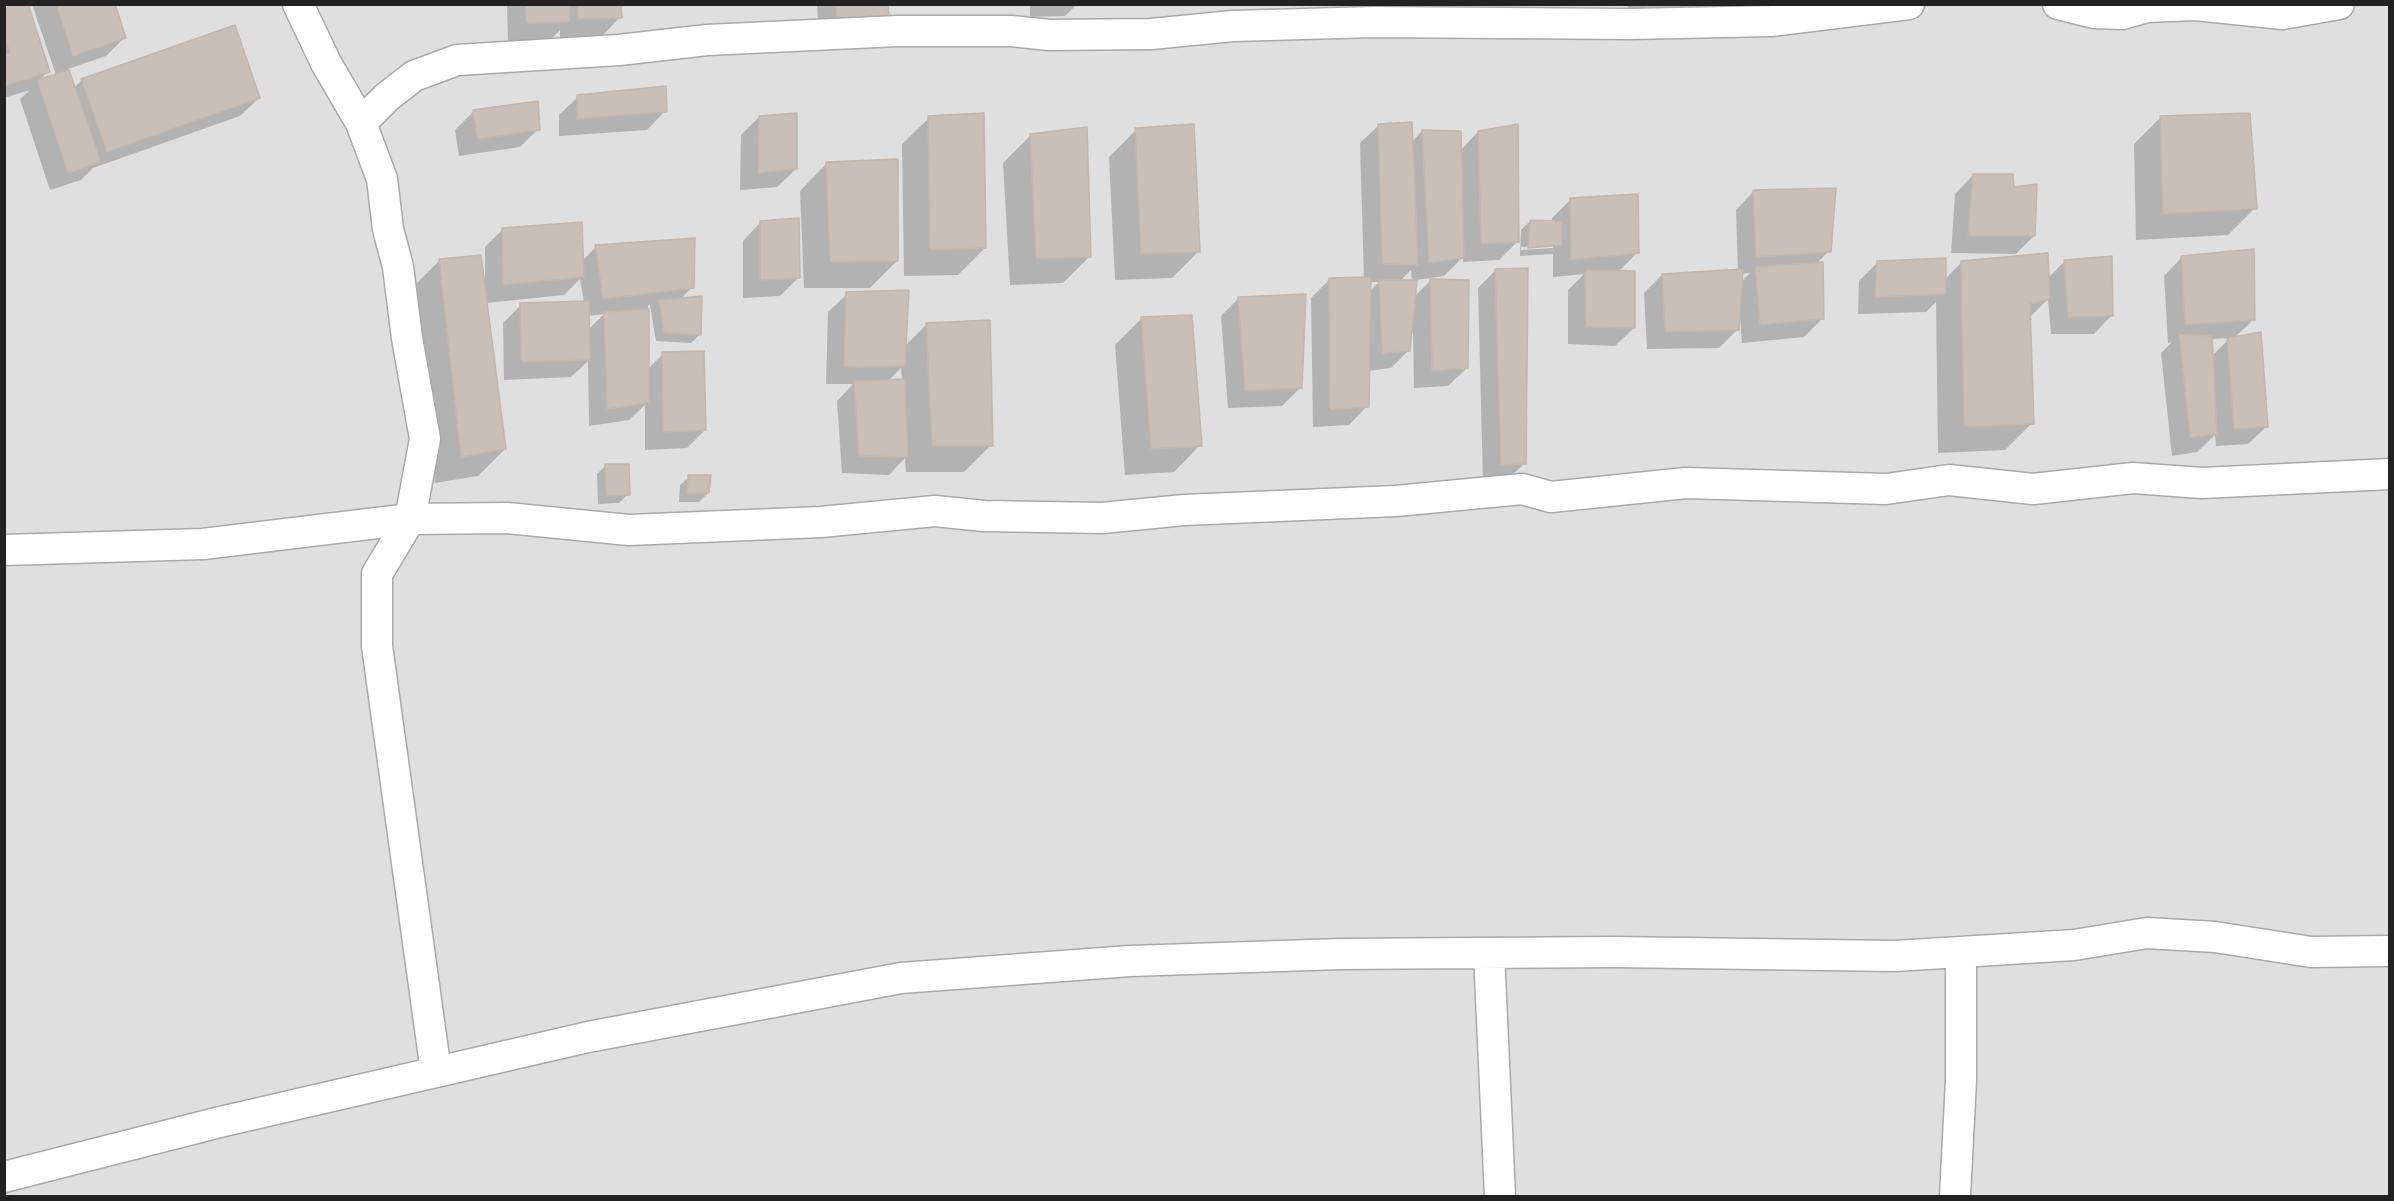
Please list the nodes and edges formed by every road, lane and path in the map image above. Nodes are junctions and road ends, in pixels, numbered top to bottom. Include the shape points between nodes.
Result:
1 (298, 4) edge
2 (1910, 4) edge
3 (2058, 4) edge
4 (2340, 4) edge
5 (361, 123) junction
6 (2390, 474) edge
7 (410, 519) junction
8 (4, 550) edge
9 (2390, 951) edge
10 (1489, 953) junction
11 (1961, 953) junction
12 (436, 1072) junction
13 (4, 1177) edge
14 (1500, 1197) edge
15 (1956, 1197) edge

1 - 5 street
2 - 5 street via 1770,21 1374,22 1233,26 1151,34 898,32 707,40 457,60 414,76
3 - 4 street via 2094,13 2122,14 2147,7 2195,5 2283,14
5 - 7 street via 382,179 425,439
6 - 7 street via 2202,483 2133,478 2032,489 1949,480 1886,489 1686,483 1551,496 1522,489 1396,501 1184,510 1102,518 935,511 821,522 629,530 507,518
7 - 8 street via 204,544
7 - 12 street via 377,574 377,646
9 - 11 street via 2311,952 2215,937 2147,933 2074,945
10 - 11 street
10 - 12 street via 1130,961 901,978 588,1037
10 - 14 street
11 - 15 street
12 - 13 street

